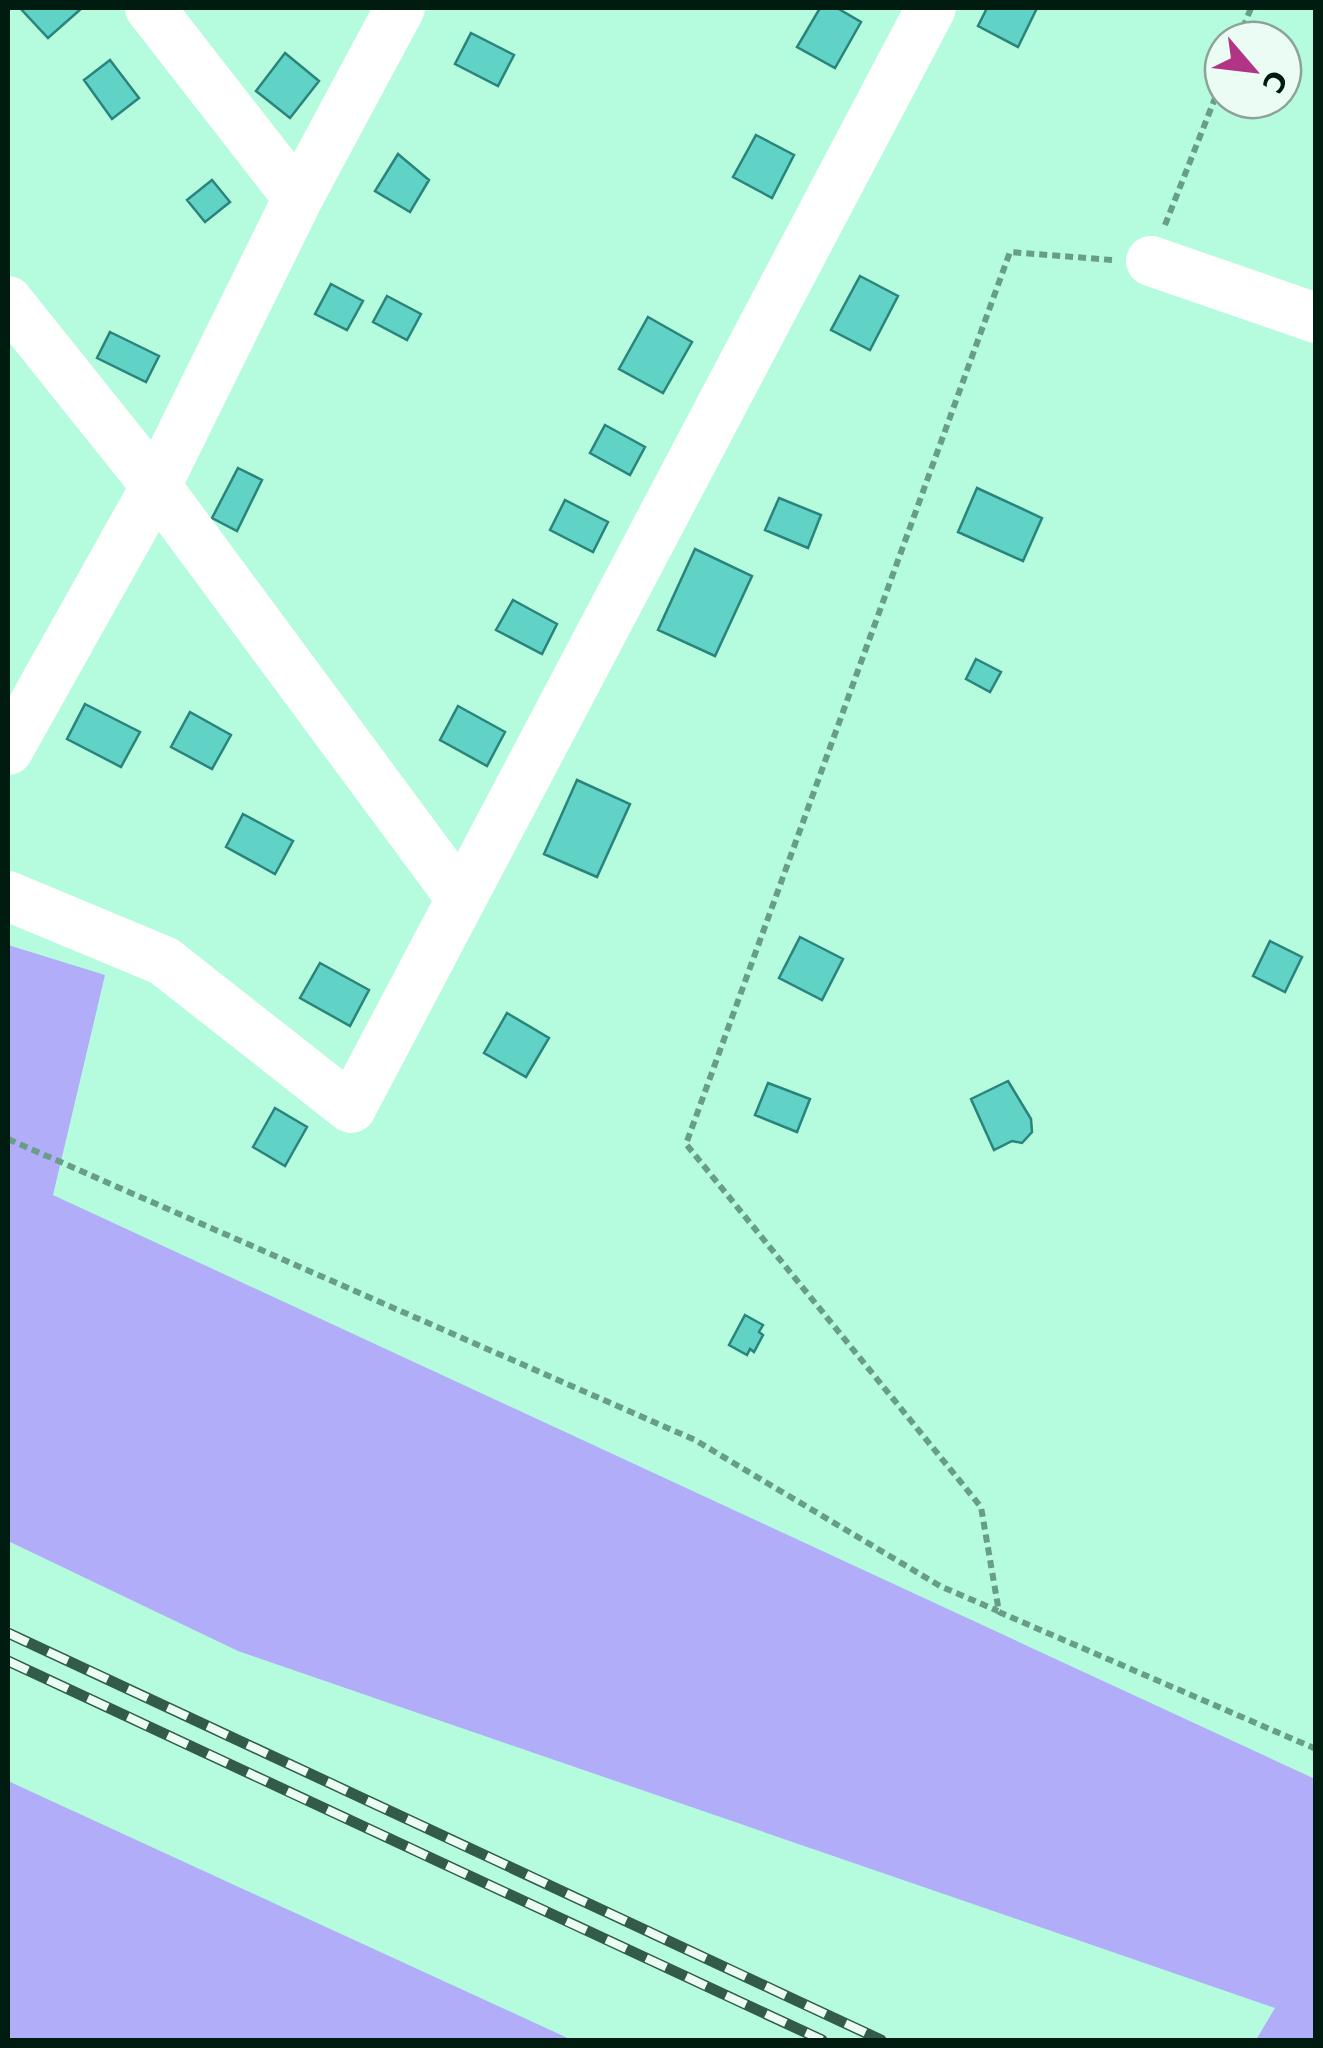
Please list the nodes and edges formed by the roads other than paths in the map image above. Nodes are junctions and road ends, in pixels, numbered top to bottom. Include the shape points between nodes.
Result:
1 (150, 8) edge
2 (400, 8) edge
3 (930, 8) edge
4 (298, 198) junction
5 (1151, 261) road end
6 (8, 301) edge
7 (1316, 318) edge
8 (156, 486) junction
9 (8, 750) edge
10 (8, 896) edge
11 (460, 898) junction

1 - 4 lane
2 - 4 lane
3 - 11 lane
4 - 8 lane
5 - 7 lane
6 - 8 lane
8 - 9 lane
8 - 11 lane
10 - 11 lane via 164,961 351,1108

